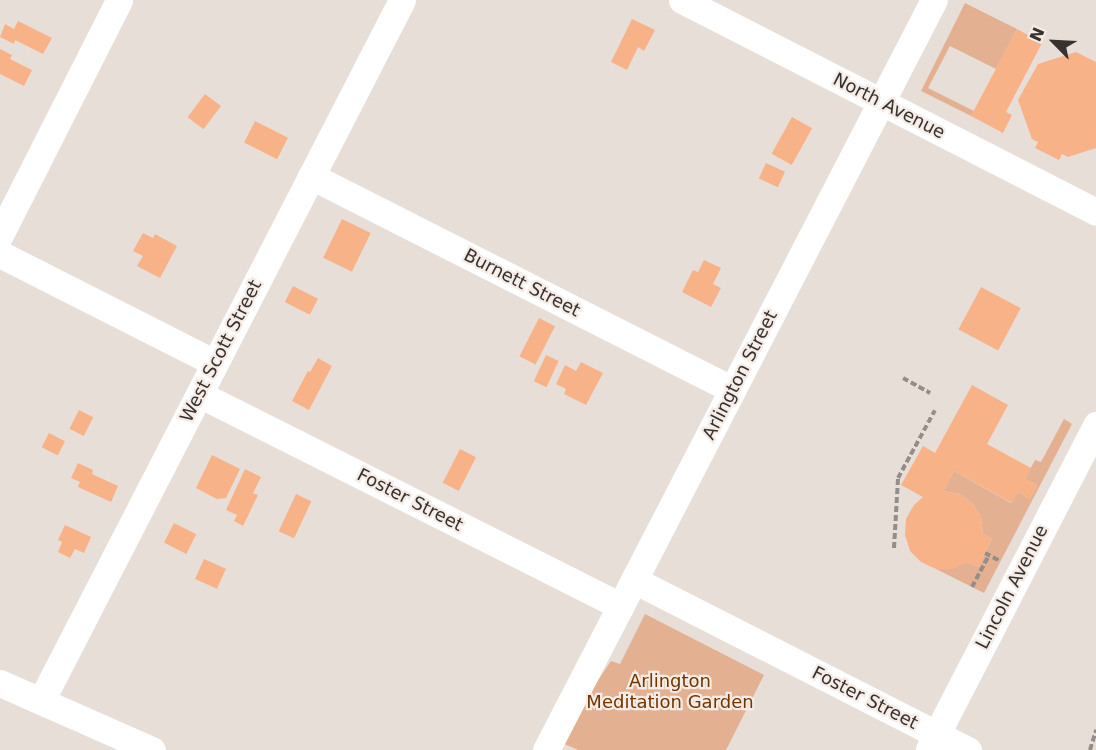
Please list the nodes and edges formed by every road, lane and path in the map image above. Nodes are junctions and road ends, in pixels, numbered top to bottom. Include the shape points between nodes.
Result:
1 (119, 0) edge
2 (402, 0) edge
3 (682, 0) edge
4 (934, 0) edge
5 (881, 102) junction
6 (311, 176) junction
7 (1096, 212) edge
8 (0, 235) edge
9 (0, 254) edge
10 (215, 363) junction
11 (903, 378) dead end
12 (732, 390) junction
13 (930, 393) dead end
14 (199, 394) junction
15 (934, 410) dead end
16 (1096, 425) edge
17 (894, 548) dead end
18 (1001, 562) dead end
19 (634, 580) junction
20 (972, 587) dead end
21 (621, 606) junction
22 (0, 683) edge
23 (41, 701) junction
24 (1096, 730) edge
25 (933, 742) edge
26 (152, 750) edge
27 (546, 750) edge
28 (968, 750) edge
29 (1090, 750) edge

1 - 8 street
2 - 6 street, West Scott Street
3 - 5 street, North Avenue
4 - 5 street, Arlington Street
5 - 7 street, North Avenue
5 - 12 street, Arlington Street
6 - 10 street, West Scott Street
6 - 12 street, Burnett Street
9 - 10 street
10 - 14 street, West Scott Street
11 - 13 path
12 - 19 street, Arlington Street
14 - 21 street, Foster Street
14 - 23 street, West Scott Street
15 - 17 path via 898,478
16 - 25 street, Lincoln Avenue
18 - 20 path via 987,554
19 - 21 street, Arlington Street
19 - 25 street, Foster Street
21 - 27 street, Arlington Street
22 - 23 street
23 - 26 street
24 - 29 path
25 - 28 street, Foster Street

